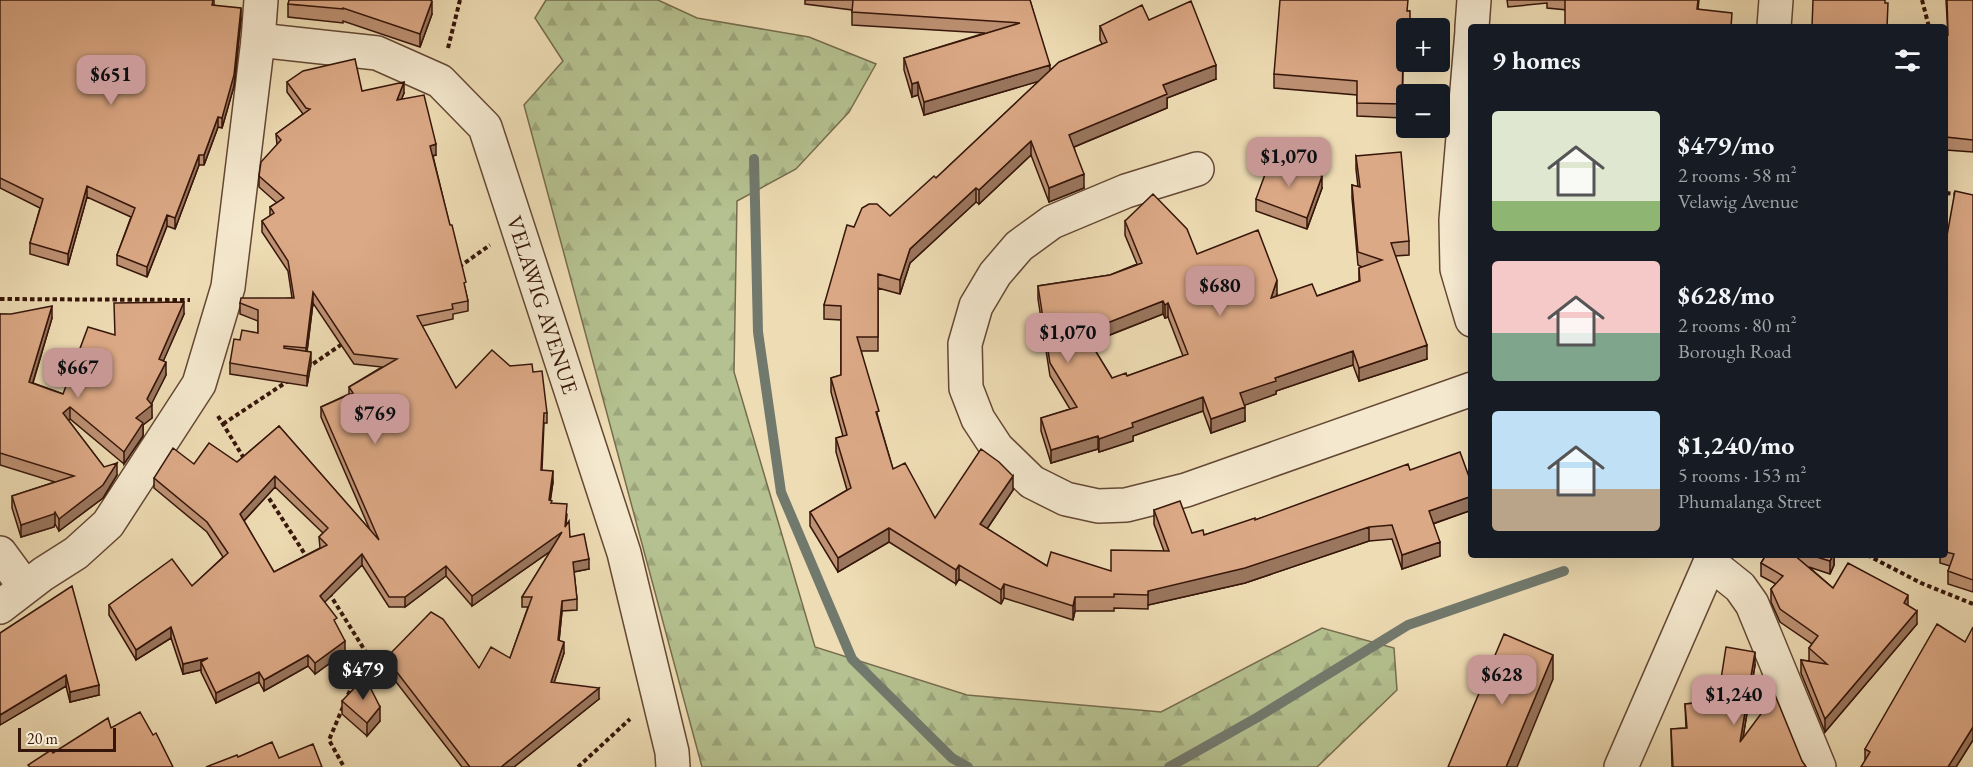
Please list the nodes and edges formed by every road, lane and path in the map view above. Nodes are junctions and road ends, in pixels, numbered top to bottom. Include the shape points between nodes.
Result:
1 (261, 0) edge
2 (459, 0) edge
3 (1473, 0) edge
4 (1776, 0) edge
5 (1922, 0) edge
6 (1472, 24) edge
7 (1774, 24) edge
8 (1928, 24) edge
9 (258, 40) junction
10 (1468, 77) edge
11 (440, 81) junction
12 (1197, 169) dead end
13 (1948, 193) edge
14 (1964, 195) edge
15 (518, 226) junction
16 (456, 269) edge
17 (0, 299) edge
18 (224, 300) junction
19 (1468, 306) edge
20 (346, 342) edge
21 (300, 373) edge
22 (290, 379) edge
23 (199, 384) junction
24 (1468, 390) edge
25 (223, 424) junction
26 (251, 469) edge
27 (262, 486) edge
28 (0, 553) edge
29 (1873, 558) edge
30 (1711, 559) edge
31 (312, 564) edge
32 (323, 584) edge
33 (25, 587) junction
34 (1973, 604) edge
35 (0, 607) edge
36 (658, 694) junction
37 (344, 767) edge
38 (578, 767) edge
39 (673, 767) edge
40 (1621, 767) edge
41 (1819, 767) edge

1 - 9 street
2 - 11 path
3 - 6 street
4 - 7 street
5 - 8 path
9 - 11 street, VELAWIG AVENUE via 377,54
9 - 18 street
10 - 19 street via 1456,220 1457,269
11 - 15 street, VELAWIG AVENUE via 485,127
12 - 24 street via 1126,191 1052,222 1019,246 995,274 976,306 965,344 966,388 978,419 997,448 1032,482 1066,499 1098,506 1126,505 1186,490
13 - 14 path
15 - 16 path
15 - 36 street, VELAWIG AVENUE via 624,553
17 - 18 path
18 - 23 street
20 - 21 path
22 - 25 path
23 - 25 path
23 - 33 street via 108,524 76,553
25 - 26 path
27 - 31 path
28 - 33 street
29 - 34 path
30 - 40 street
30 - 41 street via 1740,586 1752,604
32 - 37 path via 367,654 329,740
33 - 35 street
36 - 38 path
36 - 39 street, VELAWIG AVENUE

